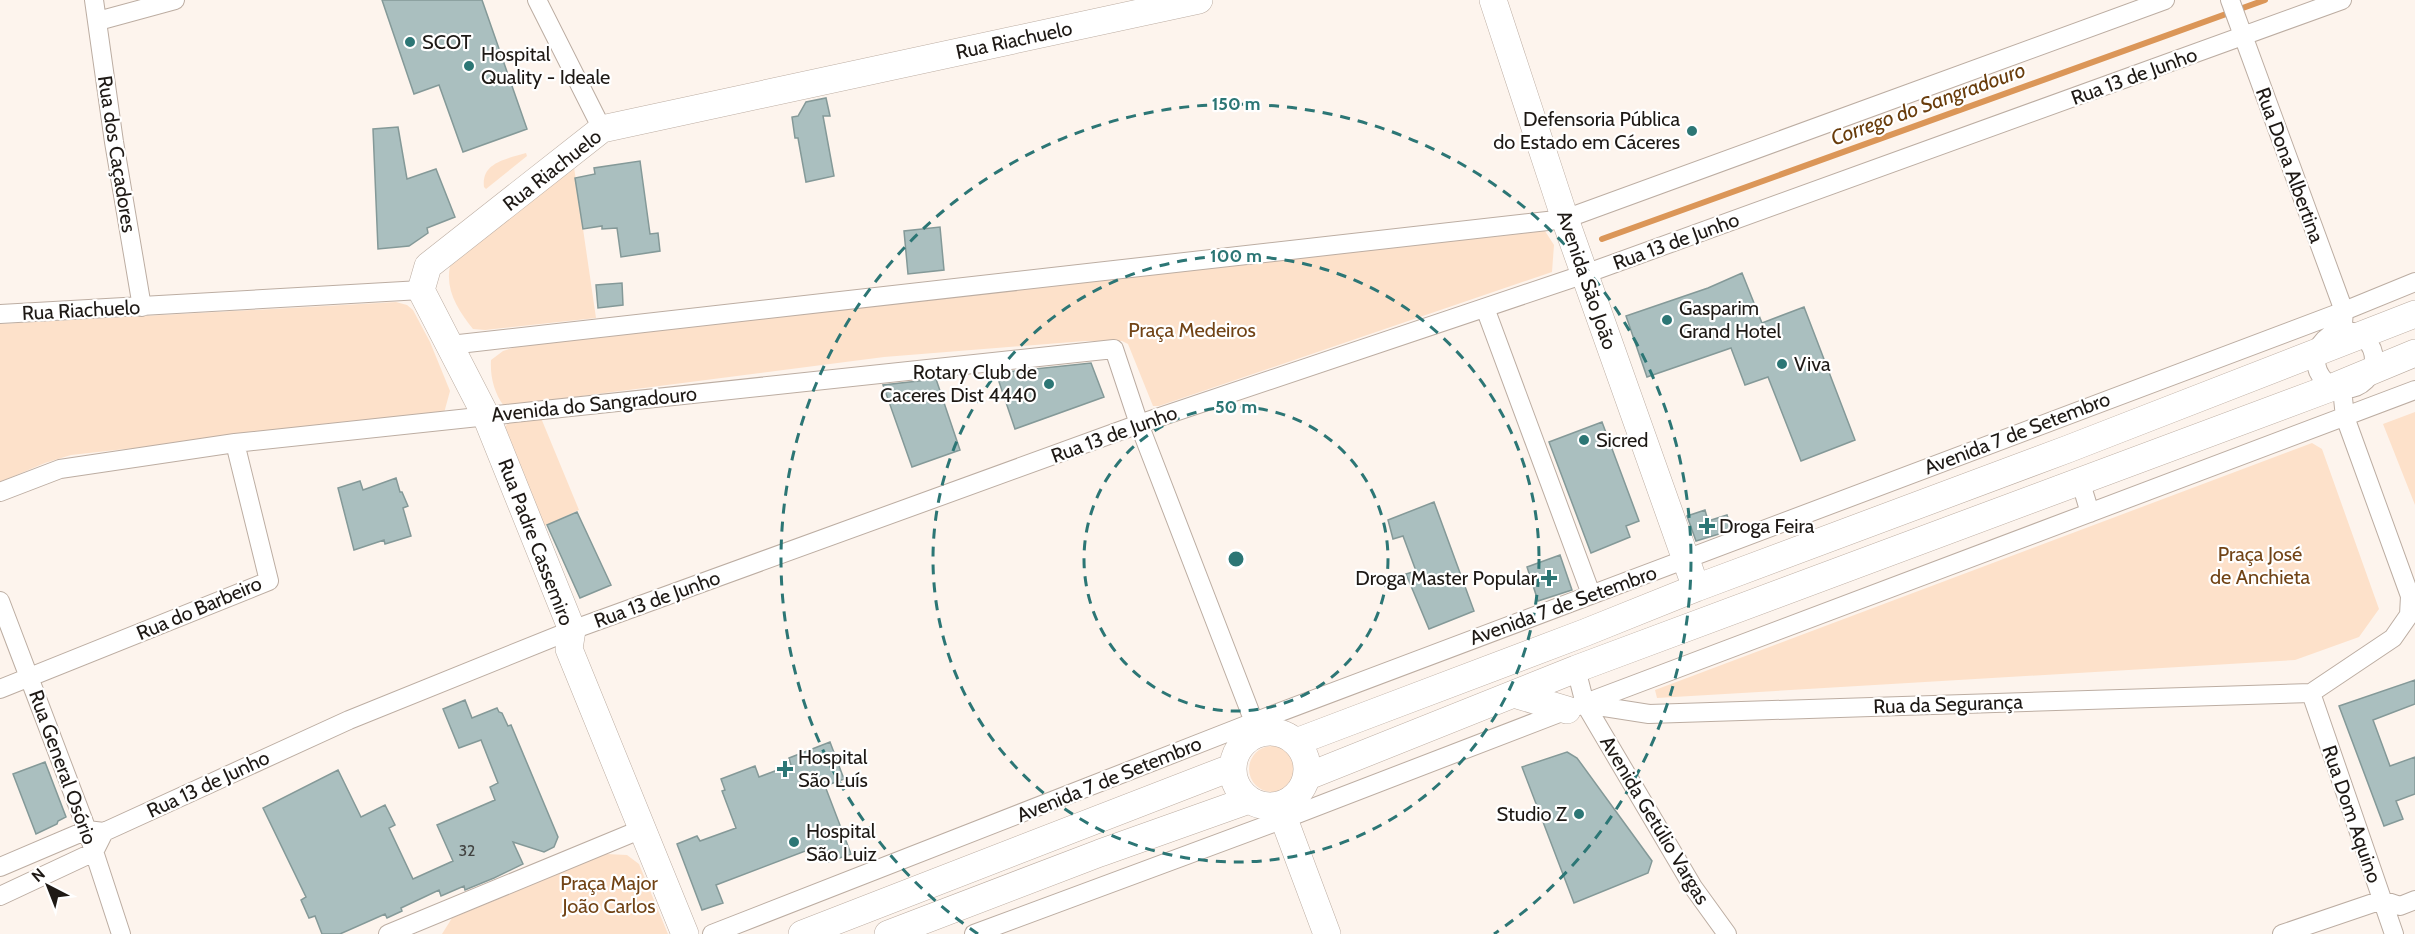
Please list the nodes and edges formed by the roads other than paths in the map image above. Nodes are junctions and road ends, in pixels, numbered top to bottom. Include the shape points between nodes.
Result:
1 (94, 0) edge
2 (176, 0) edge
3 (537, 0) edge
4 (1493, 0) edge
5 (2165, 0) edge
6 (2230, 0) edge
7 (2342, 0) edge
8 (1193, 1) edge
9 (98, 21) junction
10 (2243, 37) junction
11 (602, 129) junction
12 (1565, 219) junction
13 (1585, 274) junction
14 (2415, 282) edge
15 (422, 290) junction
16 (142, 307) junction
17 (1485, 308) junction
18 (2344, 311) junction
19 (0, 314) edge
20 (2415, 314) edge
21 (2351, 333) junction
22 (450, 345) junction
23 (2317, 352) junction
24 (2415, 353) edge
25 (2372, 370) junction
26 (2338, 388) junction
27 (2415, 390) edge
28 (486, 416) junction
29 (2345, 417) junction
30 (2056, 418) junction
31 (1139, 424) junction
32 (235, 443) junction
33 (2068, 449) junction
34 (2080, 480) junction
35 (0, 492) edge
36 (2090, 513) junction
37 (1686, 559) junction
38 (1696, 588) junction
39 (1591, 594) junction
40 (0, 601) edge
41 (572, 630) junction
42 (1584, 633) junction
43 (1576, 669) junction
44 (31, 678) junction
45 (0, 689) edge
46 (2312, 693) junction
47 (1514, 694) junction
48 (1576, 707) junction
49 (1257, 728) junction
50 (1296, 742) junction
51 (1233, 767) junction
52 (1306, 777) junction
53 (1249, 800) junction
54 (1284, 811) junction
55 (642, 829) junction
56 (96, 831) junction
57 (94, 852) junction
58 (0, 867) edge
59 (0, 896) edge
60 (2382, 900) junction
61 (2415, 900) edge
62 (422, 928) edge
63 (121, 934) edge
64 (388, 934) edge
65 (685, 934) edge
66 (712, 934) edge
67 (802, 934) edge
68 (888, 934) edge
69 (977, 934) edge
70 (1327, 934) edge
71 (1726, 934) edge
72 (2282, 934) edge
73 (2394, 934) edge

1 - 9 street, Rua dos Caçadores
2 - 9 street
3 - 11 street
4 - 12 main road, Avenida São João
5 - 12 street
6 - 10 street, Rua Dona Albertina
7 - 10 street, Rua 13 de Junho
8 - 11 main road, Rua Riachuelo
9 - 16 street, Rua dos Caçadores
10 - 13 street, Rua 13 de Junho
10 - 18 street, Rua Dona Albertina
11 - 15 main road, Rua Riachuelo via 428,266
12 - 13 main road, Avenida São João
12 - 22 street
13 - 17 street, Rua 13 de Junho
13 - 37 main road, Avenida São João
14 - 18 street, Avenida 7 de Setembro
15 - 16 street, Rua Riachuelo
15 - 22 main road, Rua Padre Cassemiro
16 - 19 street, Rua Riachuelo
17 - 31 street, Rua 13 de Junho
17 - 39 street
18 - 21 street, Rua Dona Albertina
18 - 30 street, Avenida 7 de Setembro
20 - 21 main road, Avenida 7 de Setembro
21 - 23 main road, Avenida 7 de Setembro
21 - 25 street via 2370,346
22 - 28 main road, Rua Padre Cassemiro
23 - 26 street via 2320,376
23 - 33 main road, Avenida 7 de Setembro
24 - 25 main road
25 - 26 main road
26 - 29 street
26 - 34 main road
27 - 29 street
28 - 31 street, Avenida do Sangradouro via 1114,349
28 - 32 street, Avenida do Sangradouro
28 - 41 main road, Rua Padre Cassemiro
29 - 36 street
29 - 46 street via 2410,596 2409,615 2393,638
30 - 33 street
30 - 37 street, Avenida 7 de Setembro
31 - 41 street, Rua 13 de Junho
31 - 49 street
32 - 35 street, Avenida do Sangradouro via 60,469
32 - 44 street, Rua do Barbeiro via 269,581
33 - 38 main road, Avenida 7 de Setembro
34 - 36 street
34 - 43 main road
36 - 48 street
37 - 38 main road, Avenida São João
37 - 39 street, Avenida 7 de Setembro
38 - 42 main road, Avenida 7 de Setembro
39 - 49 street, Avenida 7 de Setembro
40 - 44 street, Rua General Osório
41 - 55 main road, Rua Padre Cassemiro via 569,649
41 - 56 street, Rua 13 de Junho via 348,720
42 - 43 main road via 1574,651
42 - 50 main road, Avenida 7 de Setembro
43 - 47 main road
43 - 48 street, Avenida Getúlio Vargas
44 - 45 street, Rua do Barbeiro
44 - 56 street, Rua General Osório
46 - 48 street, Rua da Segurança via 1649,714
46 - 60 street, Rua Dom Aquino
47 - 48 main road
47 - 52 main road
48 - 54 street
48 - 71 street, Avenida Getúlio Vargas
49 - 50 main road via 1280,733
49 - 51 main road via 1242,746
49 - 66 street, Avenida 7 de Setembro
50 - 52 main road via 1305,758
51 - 53 main road via 1240,791
51 - 67 main road, Avenida 7 de Setembro
52 - 54 main road
53 - 54 main road
53 - 68 main road
54 - 69 street
54 - 70 main road
55 - 62 street
55 - 65 main road, Rua Padre Cassemiro
56 - 57 street
56 - 58 street, Rua 13 de Junho
57 - 59 street
57 - 63 street, Rua General Osório
60 - 61 street via 2400,906
60 - 72 street
60 - 73 street, Rua Dom Aquino
62 - 64 street

